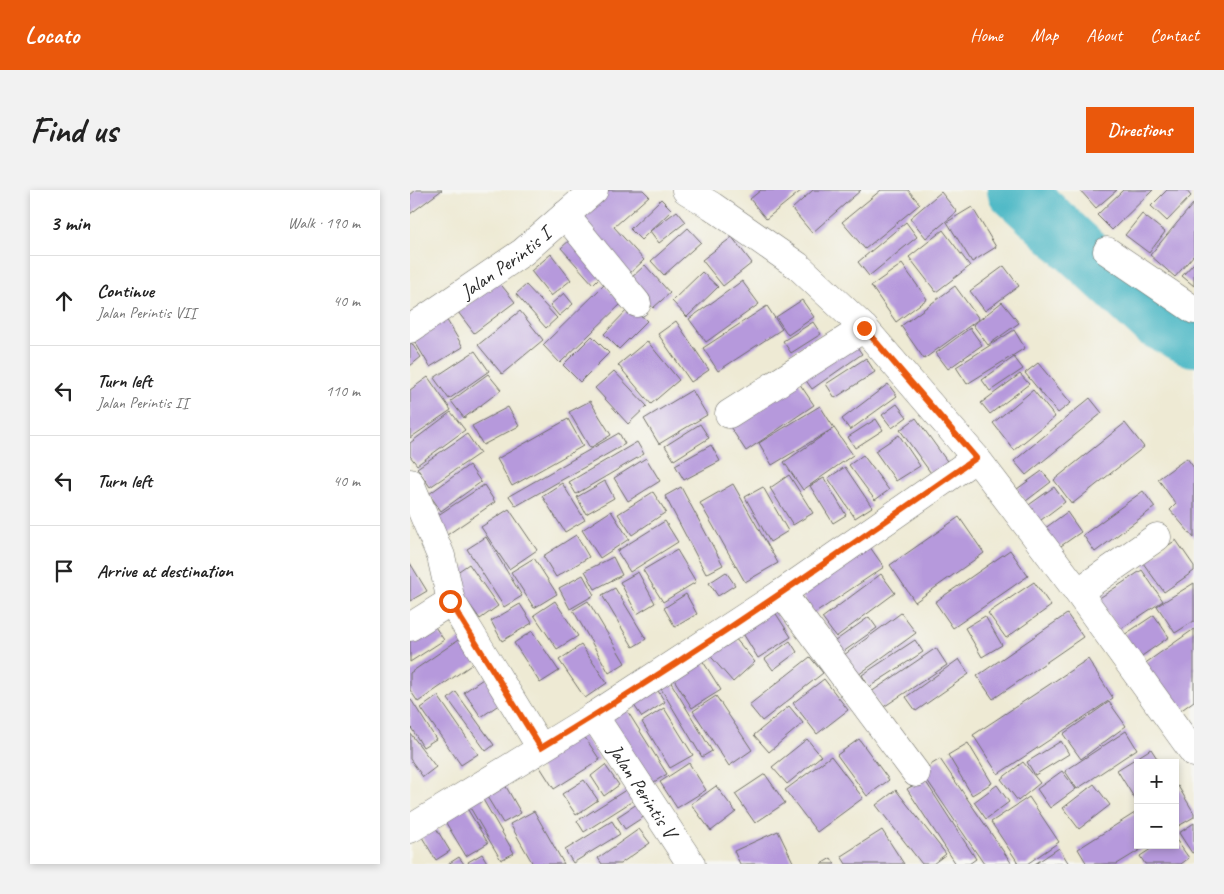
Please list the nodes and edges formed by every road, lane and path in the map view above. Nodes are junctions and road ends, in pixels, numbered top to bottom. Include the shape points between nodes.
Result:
1 (594, 190) edge
2 (686, 190) edge
3 (565, 215) junction
4 (1107, 251) dead end
5 (637, 303) dead end
6 (1194, 310) edge
7 (864, 328) junction
8 (410, 329) edge
9 (729, 414) dead end
10 (976, 458) junction
11 (410, 483) edge
12 (1157, 537) dead end
13 (1078, 592) junction
14 (782, 593) junction
15 (450, 601) junction
16 (410, 627) edge
17 (594, 716) junction
18 (541, 748) junction
19 (1194, 753) edge
20 (916, 773) dead end
21 (410, 829) edge
22 (691, 864) edge

1 - 3 street, Jalan Perintis I
2 - 7 street via 798,266
3 - 5 street
3 - 8 street, Jalan Perintis I via 523,252
4 - 6 street
7 - 9 street
7 - 10 street
10 - 13 street
10 - 14 street
11 - 15 street via 441,556
12 - 13 street
13 - 19 street
14 - 17 street
14 - 20 street
15 - 16 street
15 - 18 street
17 - 18 street
17 - 22 street, Jalan Perintis V
18 - 21 street

